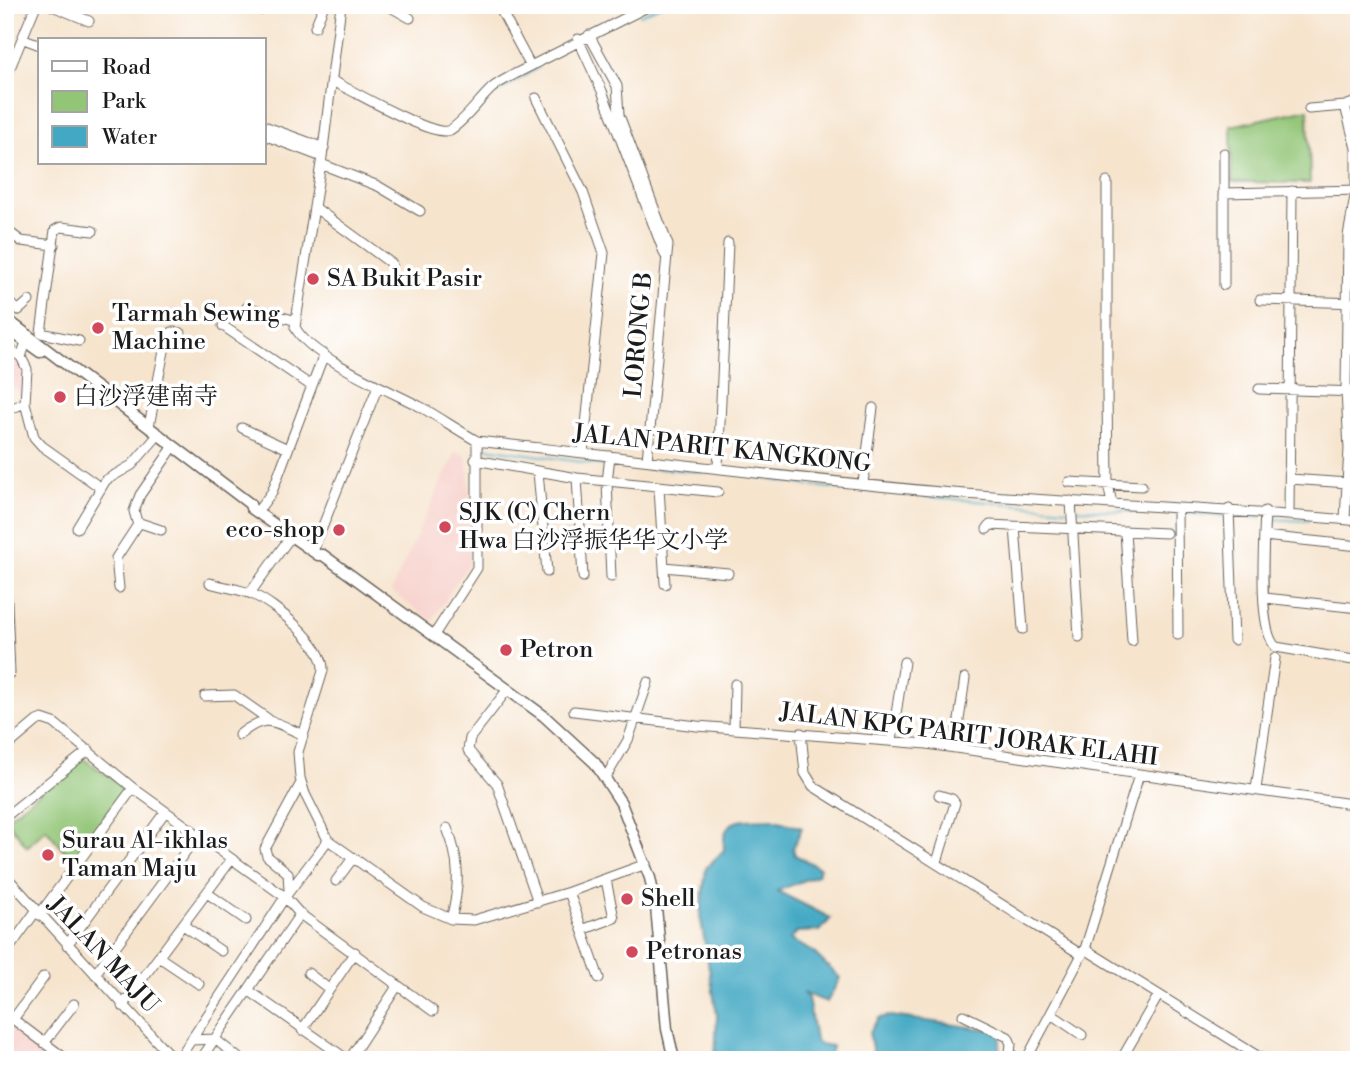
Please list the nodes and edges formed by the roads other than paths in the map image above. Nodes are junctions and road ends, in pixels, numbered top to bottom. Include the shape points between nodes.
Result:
1 (36, 5) edge
2 (50, 5) edge
3 (324, 5) edge
4 (341, 5) edge
5 (387, 5) edge
6 (498, 5) edge
7 (651, 5) edge
8 (410, 18) dead end
9 (89, 21) dead end
10 (315, 27) dead end
11 (24, 39) junction
12 (591, 39) junction
13 (579, 41) junction
14 (38, 44) edge
15 (530, 65) junction
16 (5, 80) edge
17 (332, 81) junction
18 (536, 98) dead end
19 (1359, 101) edge
20 (1345, 106) junction
21 (1310, 108) dead end
22 (266, 127) edge
23 (266, 136) edge
24 (1357, 148) edge
25 (1224, 153) dead end
26 (322, 156) junction
27 (1107, 182) dead end
28 (1357, 190) edge
29 (1292, 191) junction
30 (1223, 192) junction
31 (314, 207) junction
32 (420, 211) dead end
33 (659, 227) junction
34 (5, 229) edge
35 (93, 231) dead end
36 (1359, 234) edge
37 (1348, 236) junction
38 (728, 243) dead end
39 (54, 245) junction
40 (392, 264) dead end
41 (1224, 285) dead end
42 (1260, 300) dead end
43 (1291, 300) junction
44 (5, 301) edge
45 (29, 301) dead end
46 (1348, 302) junction
47 (1359, 303) edge
48 (247, 307) dead end
49 (5, 318) edge
50 (293, 320) junction
51 (223, 326) dead end
52 (5, 327) edge
53 (181, 333) dead end
54 (34, 339) junction
55 (79, 341) dead end
56 (5, 346) edge
57 (324, 354) junction
58 (21, 357) junction
59 (310, 385) junction
60 (378, 386) junction
61 (1259, 389) dead end
62 (1289, 390) junction
63 (1346, 391) junction
64 (1359, 392) edge
65 (25, 403) junction
66 (873, 408) dead end
67 (5, 411) edge
68 (149, 426) junction
69 (242, 428) dead end
70 (159, 434) junction
71 (477, 441) junction
72 (174, 446) junction
73 (288, 449) junction
74 (583, 453) junction
75 (475, 460) junction
76 (647, 460) junction
77 (609, 463) junction
78 (718, 468) junction
79 (538, 472) junction
80 (577, 478) junction
81 (1290, 479) junction
82 (607, 482) junction
83 (1069, 482) dead end
84 (863, 483) junction
85 (1348, 483) junction
86 (1108, 484) junction
87 (1142, 486) dead end
88 (101, 488) junction
89 (659, 488) junction
90 (718, 492) dead end
91 (1112, 504) junction
92 (1071, 507) junction
93 (256, 508) junction
94 (1177, 513) junction
95 (1228, 513) junction
96 (1289, 513) junction
97 (1265, 516) junction
98 (1345, 519) junction
99 (1359, 521) edge
100 (139, 523) junction
101 (1015, 527) junction
102 (77, 528) dead end
103 (988, 529) dead end
104 (161, 530) dead end
105 (1073, 530) junction
106 (1125, 531) junction
107 (1166, 533) dead end
108 (291, 536) junction
109 (1264, 536) junction
110 (1359, 546) edge
111 (318, 550) junction
112 (5, 556) edge
113 (664, 567) junction
114 (548, 572) dead end
115 (728, 573) dead end
116 (583, 577) dead end
117 (611, 577) dead end
118 (210, 583) dead end
119 (665, 584) dead end
120 (119, 588) dead end
121 (250, 593) junction
122 (1265, 598) junction
123 (1359, 608) edge
124 (7, 628) edge
125 (1023, 629) dead end
126 (434, 635) junction
127 (1178, 635) dead end
128 (1079, 637) dead end
129 (1234, 639) dead end
130 (1132, 642) dead end
131 (1275, 659) dead end
132 (1359, 661) edge
133 (904, 662) dead end
134 (5, 676) edge
135 (965, 678) dead end
136 (648, 682) dead end
137 (735, 684) dead end
138 (508, 690) junction
139 (205, 696) dead end
140 (574, 711) dead end
141 (268, 719) junction
142 (636, 720) junction
143 (734, 729) junction
144 (801, 733) junction
145 (301, 734) junction
146 (239, 735) dead end
147 (893, 737) junction
148 (956, 744) junction
149 (5, 748) edge
150 (89, 750) junction
151 (1359, 773) edge
152 (1139, 775) junction
153 (606, 777) junction
154 (301, 783) junction
155 (1257, 785) junction
156 (133, 788) junction
157 (939, 795) dead end
158 (1355, 798) edge
159 (165, 812) junction
160 (5, 817) edge
161 (447, 828) dead end
162 (198, 836) junction
163 (328, 840) junction
164 (353, 858) junction
165 (231, 860) junction
166 (937, 862) junction
167 (646, 864) junction
168 (6, 876) edge
169 (606, 880) junction
170 (336, 881) dead end
171 (569, 892) junction
172 (207, 893) junction
173 (287, 895) junction
174 (538, 902) junction
175 (37, 913) junction
176 (300, 914) junction
177 (451, 919) junction
178 (246, 920) dead end
179 (183, 925) junction
180 (582, 930) junction
181 (67, 945) junction
182 (221, 951) dead end
183 (355, 952) junction
184 (1084, 952) junction
185 (5, 954) edge
186 (159, 957) junction
187 (308, 973) dead end
188 (95, 974) junction
189 (44, 977) dead end
190 (599, 978) dead end
191 (199, 984) dead end
192 (398, 985) junction
193 (329, 989) junction
194 (248, 990) junction
195 (1158, 996) junction
196 (74, 1004) dead end
197 (122, 1006) junction
198 (433, 1011) dead end
199 (1051, 1014) junction
200 (9, 1015) edge
201 (963, 1015) dead end
202 (302, 1030) junction
203 (1082, 1035) dead end
204 (215, 1039) junction
205 (192, 1040) junction
206 (45, 1042) junction
207 (201, 1059) edge
208 (67, 1060) edge
209 (176, 1060) edge
210 (241, 1060) edge
211 (348, 1060) edge
212 (674, 1060) edge
213 (1009, 1060) edge
214 (1026, 1060) edge
215 (1121, 1060) edge
216 (1264, 1060) edge

1 - 11 street
2 - 9 street
3 - 10 street
4 - 17 street
5 - 8 street
6 - 15 street
7 - 12 street
11 - 14 street
11 - 16 street
12 - 13 street
12 - 33 street via 617,86 619,115
13 - 15 street
13 - 33 street
15 - 17 street via 494,86 450,130 440,132
17 - 26 street
18 - 74 street via 583,192 604,253
19 - 20 street
20 - 21 street
20 - 24 street
22 - 26 street
23 - 26 street
24 - 28 street
25 - 30 street
26 - 31 street
26 - 32 street
27 - 86 street
28 - 29 street
28 - 37 street
29 - 30 street
29 - 43 street
30 - 41 street
31 - 40 street
31 - 50 street
33 - 76 street, LORONG B via 665,255
34 - 39 street via 21,240
35 - 39 street via 58,227
36 - 37 street
37 - 46 street
38 - 78 street
39 - 54 street
42 - 43 street
43 - 46 street
43 - 62 street
44 - 45 street via 19,310
46 - 47 street
46 - 63 street
48 - 50 street
49 - 54 main road
50 - 57 street via 297,331
51 - 59 street
52 - 54 main road
53 - 68 street via 167,336
54 - 55 street
54 - 58 street
54 - 68 main road
56 - 58 street
57 - 59 street
57 - 60 street
58 - 65 street via 27,369
59 - 73 street
60 - 71 street
60 - 111 street
61 - 62 street
62 - 63 street
62 - 81 street
63 - 64 street
63 - 85 street
65 - 67 street
65 - 88 street via 34,437 42,446
66 - 84 street
68 - 70 main road
69 - 73 street
70 - 72 main road
70 - 88 street via 132,465
71 - 74 street, JALAN PARIT KANGKONG
71 - 75 street
72 - 93 main road
72 - 100 street via 140,495 134,511
73 - 93 street via 272,492
74 - 77 street, JALAN PARIT KANGKONG
75 - 79 street
75 - 126 street via 477,568
76 - 77 street, JALAN PARIT KANGKONG
76 - 78 street, JALAN PARIT KANGKONG
77 - 82 street
78 - 84 street, JALAN PARIT KANGKONG
79 - 80 street
79 - 114 street
80 - 82 street
80 - 116 street
81 - 85 street
81 - 96 street
82 - 89 street
82 - 117 street
83 - 86 street
84 - 92 street, JALAN PARIT KANGKONG
85 - 98 street
86 - 87 street
86 - 91 street
88 - 102 street
89 - 90 street
89 - 113 street
91 - 92 street, JALAN PARIT KANGKONG
91 - 94 street, JALAN PARIT KANGKONG
92 - 105 street
93 - 108 main road
93 - 111 main road
94 - 95 street, JALAN PARIT KANGKONG
94 - 127 street
95 - 97 street, JALAN PARIT KANGKONG
95 - 129 street
96 - 97 street, JALAN PARIT KANGKONG
96 - 98 street, JALAN PARIT KANGKONG
97 - 109 street
98 - 99 street, JALAN PARIT KANGKONG
100 - 104 street
100 - 120 street via 116,558
101 - 103 street
101 - 105 street
101 - 125 street
105 - 106 street
105 - 128 street
106 - 107 street
106 - 130 street
108 - 111 main road
108 - 121 street
109 - 110 street
109 - 122 street
111 - 126 main road
112 - 124 street
113 - 115 street
113 - 119 street
118 - 121 street
121 - 145 street via 290,621 322,656 323,671
122 - 123 street
122 - 132 street via 1267,629 1276,647
124 - 134 street via 10,673
126 - 138 main road
131 - 155 street
133 - 147 street
135 - 148 street
136 - 142 street
137 - 143 street
138 - 153 main road via 574,740
138 - 174 street via 470,738 468,750 498,784
139 - 141 street via 234,695
140 - 142 street, JALAN KPG PARIT JORAK ELAHI
141 - 145 street
141 - 146 street
142 - 143 street, JALAN KPG PARIT JORAK ELAHI
142 - 153 street
143 - 144 street, JALAN KPG PARIT JORAK ELAHI
144 - 147 street, JALAN KPG PARIT JORAK ELAHI
144 - 166 street via 805,773 813,786
145 - 154 street
147 - 148 street, JALAN KPG PARIT JORAK ELAHI
148 - 152 street, JALAN KPG PARIT JORAK ELAHI
149 - 150 street via 37,721 47,720
150 - 156 street
150 - 160 street
151 - 158 street
152 - 155 street, JALAN KPG PARIT JORAK ELAHI
152 - 184 street
153 - 167 main road
154 - 163 street
154 - 173 street via 265,849 288,873
155 - 158 street, JALAN KPG PARIT JORAK ELAHI
156 - 159 street
156 - 175 street
157 - 166 street via 955,803
159 - 162 street
159 - 181 street
161 - 177 street via 459,874
162 - 165 street
162 - 188 street
163 - 164 street
163 - 173 street
164 - 170 street
164 - 177 street via 422,907
165 - 172 street
165 - 173 street
166 - 184 street
167 - 169 street
167 - 212 main road via 656,907 665,1014
168 - 175 street, JALAN MAJU
169 - 171 street
169 - 180 street via 614,918
171 - 174 street
171 - 180 street
172 - 178 street
172 - 179 street
173 - 176 street
173 - 205 street
174 - 177 street via 474,920
175 - 181 street, JALAN MAJU
175 - 185 street
176 - 183 street
176 - 194 street
179 - 182 street
179 - 186 street
180 - 190 street
181 - 188 street, JALAN MAJU
183 - 192 street
183 - 193 street
184 - 195 street
184 - 199 street
186 - 191 street
186 - 197 street
187 - 193 street
188 - 197 street, JALAN MAJU
189 - 200 street
192 - 198 street
192 - 211 street
193 - 202 street
194 - 202 street
194 - 204 street
195 - 215 street
195 - 216 street
196 - 206 street
197 - 209 street, JALAN MAJU
199 - 203 street
199 - 214 street
200 - 206 street
201 - 213 street via 1008,1037
202 - 211 street
204 - 205 street
204 - 207 street
204 - 210 street
205 - 209 street
206 - 208 street

